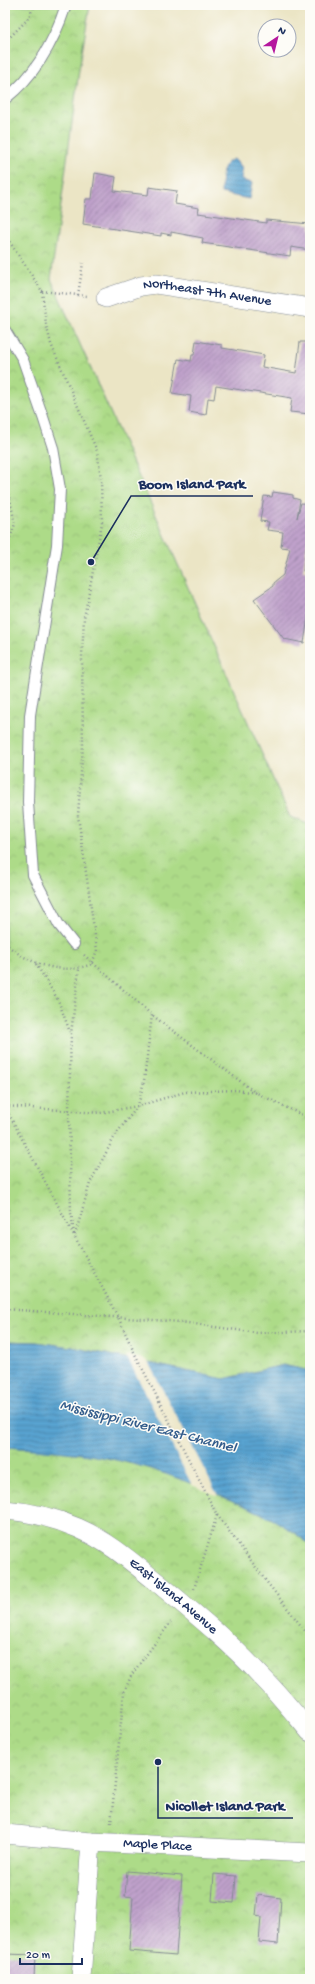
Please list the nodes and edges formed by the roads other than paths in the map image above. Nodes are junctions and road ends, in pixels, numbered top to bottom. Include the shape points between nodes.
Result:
1 (66, 5) edge
2 (5, 99) edge
3 (106, 298) road end
4 (310, 308) edge
5 (5, 330) edge
6 (74, 944) road end
7 (5, 1510) edge
8 (310, 1732) edge
9 (5, 1834) edge
10 (91, 1842) junction
11 (310, 1853) edge
12 (81, 1979) edge

1 - 2 lane via 49,47 32,73
3 - 4 street, Northeast 7th Avenue via 141,286 156,284
5 - 6 lane via 23,360 43,416 53,448 60,489 57,545 30,715 28,802 33,875 59,925
7 - 8 street, East Island Avenue via 36,1514 59,1521 85,1532 119,1552 230,1645 262,1676
9 - 10 street, Maple Place
10 - 11 street, Maple Place
10 - 12 street

